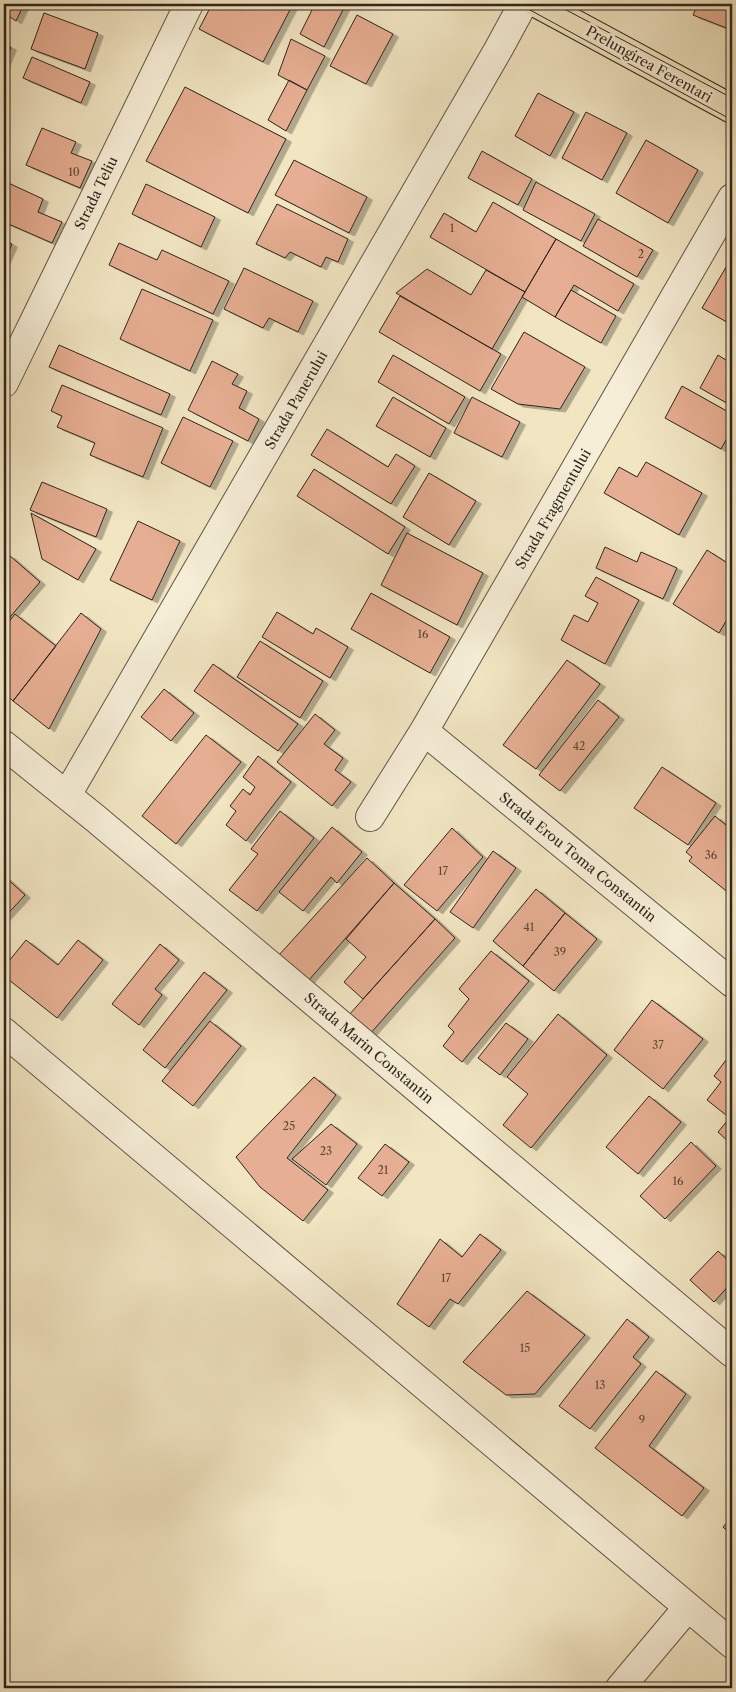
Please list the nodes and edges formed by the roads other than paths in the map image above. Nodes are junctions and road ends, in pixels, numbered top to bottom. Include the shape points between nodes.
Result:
1 (189, 4) edge
2 (523, 4) edge
3 (538, 4) edge
4 (732, 109) edge
5 (732, 198) edge
6 (4, 383) edge
7 (424, 731) junction
8 (4, 745) edge
9 (67, 795) junction
10 (370, 817) dead end
11 (732, 983) edge
12 (4, 1032) edge
13 (732, 1353) edge
14 (688, 1607) junction
15 (732, 1644) edge
16 (620, 1688) edge

1 - 6 street, Strada Teliu
2 - 9 street, Strada Panerului
3 - 4 main road, Prelungirea Ferentari
5 - 7 street, Strada Fragmentului
7 - 10 street, Strada Fragmentului
7 - 11 street, Strada Erou Toma Constantin
8 - 9 street, Strada Marin Constantin
9 - 13 street, Strada Marin Constantin
12 - 14 street
14 - 15 street
14 - 16 street

